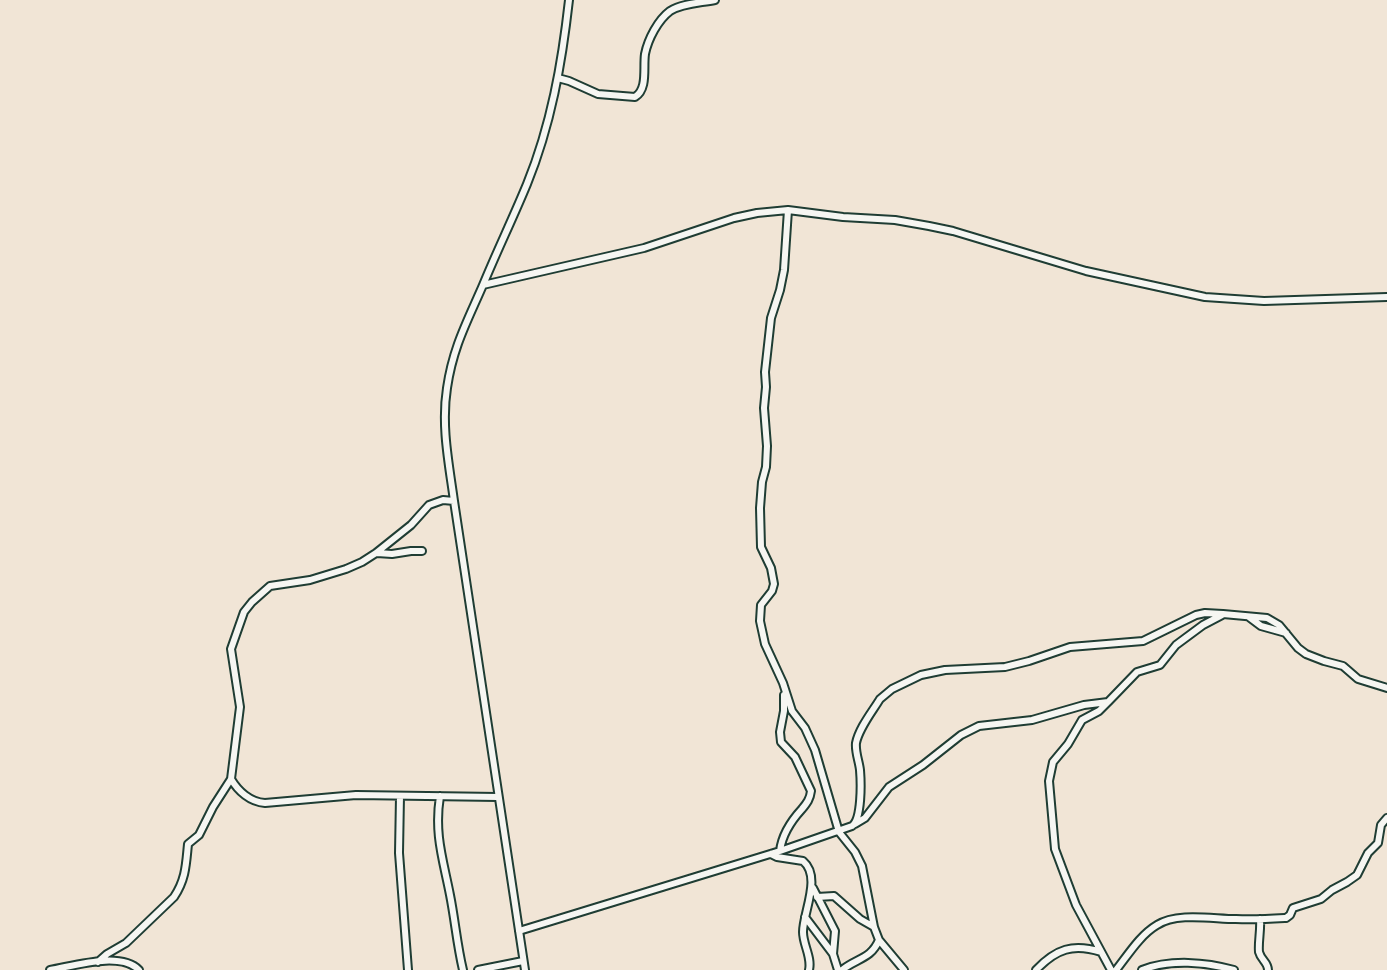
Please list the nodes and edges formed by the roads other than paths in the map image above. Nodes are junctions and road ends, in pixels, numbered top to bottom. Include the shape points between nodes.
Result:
1 (569, 0) edge
2 (715, 0) edge
3 (558, 78) junction
4 (788, 210) junction
5 (483, 285) junction
6 (1387, 297) edge
7 (454, 501) junction
8 (422, 551) dead end
9 (376, 553) junction
10 (1223, 614) junction
11 (783, 683) junction
12 (1387, 688) edge
13 (1108, 702) junction
14 (231, 778) junction
15 (400, 796) junction
16 (440, 796) junction
17 (498, 797) junction
18 (1387, 818) edge
19 (855, 824) junction
20 (839, 832) junction
21 (780, 851) junction
22 (771, 854) junction
23 (812, 887) junction
24 (817, 896) junction
25 (805, 916) junction
26 (1260, 919) junction
27 (874, 927) junction
28 (519, 931) junction
29 (879, 940) junction
30 (1102, 952) junction
31 (833, 954) junction
32 (523, 961) junction
33 (98, 962) junction
34 (50, 970) edge
35 (139, 970) edge
36 (408, 970) edge
37 (464, 970) edge
38 (478, 970) edge
39 (525, 970) edge
40 (809, 970) edge
41 (840, 970) edge
42 (904, 970) edge
43 (1036, 970) edge
44 (1111, 970) edge
45 (1116, 970) edge
46 (1142, 970) edge
47 (1234, 970) edge
48 (1268, 970) edge

1 - 3 street
2 - 3 street via 677,8 659,23 646,52 641,91 635,98 598,94
3 - 5 street via 540,149
4 - 5 street via 734,218 644,248
4 - 6 street via 929,226 1086,271 1205,297 1264,301
4 - 11 street via 784,270 768,336 764,408 767,446 760,518 761,547 774,584 762,605 760,621 765,644
5 - 7 street via 455,348 447,390 446,430
7 - 9 street via 443,500 429,505 411,525
7 - 17 street
8 - 9 street
9 - 14 street via 333,573 270,586 244,612 231,649 240,707
10 - 12 street via 1274,621 1306,654 1343,666 1358,679
10 - 13 street via 1203,624 1176,645 1156,667 1137,672
10 - 19 street via 1196,614 1143,641 1070,647 1005,667 932,672 906,681 880,699 858,738 860,789
11 - 20 street via 792,711 813,744
11 - 21 street via 782,742 795,757 811,791 807,803 785,832
13 - 19 street via 1084,705 1040,718 974,728 889,787 865,818
13 - 30 street via 1082,720 1053,762 1049,782 1055,849 1076,905
14 - 15 street via 240,791 259,802 344,795
14 - 33 street via 199,835 188,844 186,869 174,897 126,944
15 - 16 street
15 - 36 street via 399,853
16 - 17 street
16 - 37 street via 438,838
17 - 28 street
18 - 26 street via 1381,825 1378,844 1368,853 1353,879 1321,899 1293,908 1286,918
19 - 20 street
20 - 21 street
20 - 27 street via 862,866
21 - 22 street
22 - 23 street via 806,864
22 - 28 street
23 - 24 street
23 - 25 street
24 - 27 street via 834,896
24 - 31 street via 835,931
25 - 31 street
25 - 40 street via 803,933
26 - 45 street via 1182,918 1165,921 1147,933
26 - 48 street via 1259,952
27 - 29 street
28 - 32 street
29 - 41 street via 872,953
29 - 42 street
30 - 43 street via 1083,947 1068,948
30 - 44 street
31 - 41 street
32 - 38 street
32 - 39 street
33 - 34 street
33 - 35 street via 116,960
46 - 47 street via 1197,963

